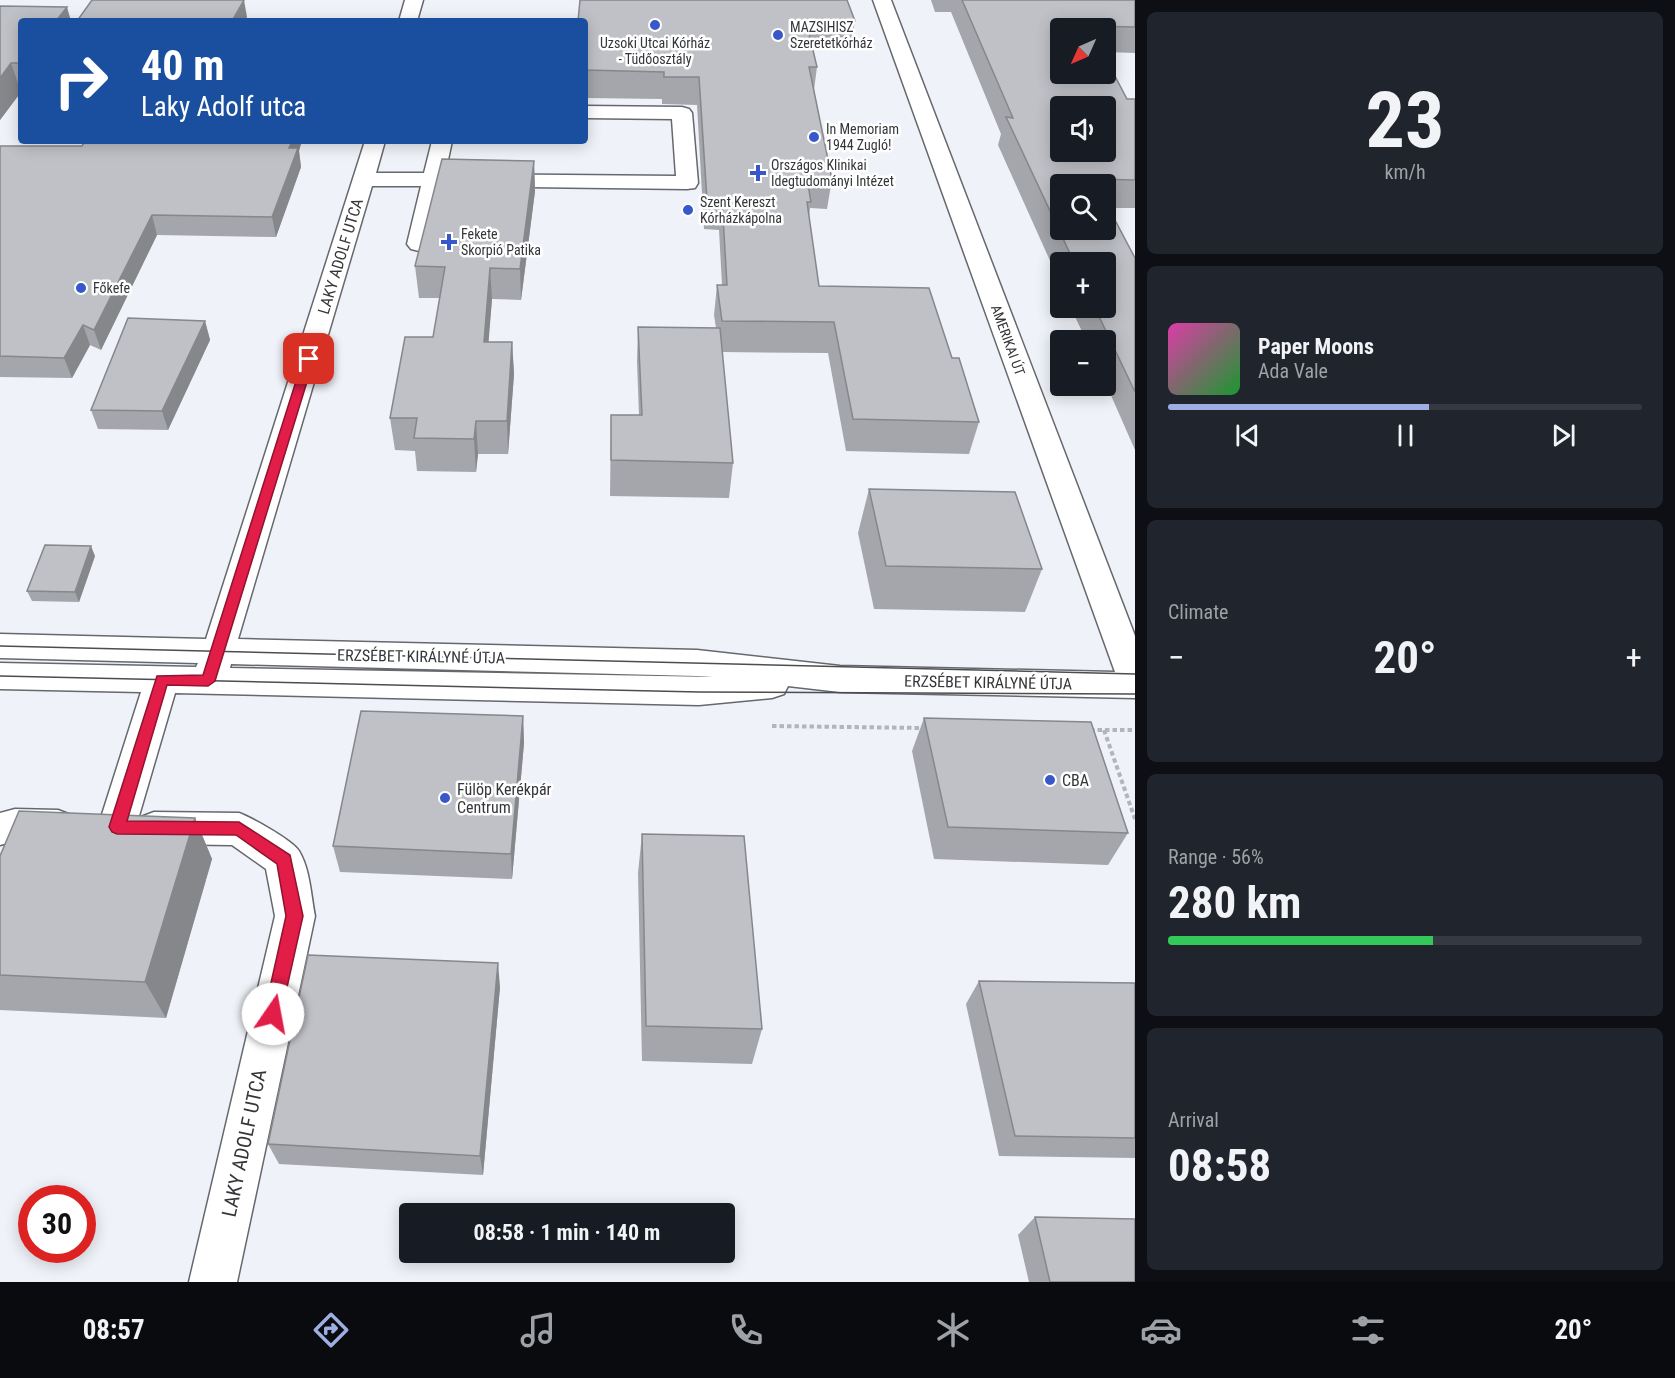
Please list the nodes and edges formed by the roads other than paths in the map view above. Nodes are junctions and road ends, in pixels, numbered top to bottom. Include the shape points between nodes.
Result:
1 (414, 0) edge
2 (882, 0) edge
3 (409, 18) edge
4 (588, 112) edge
5 (374, 144) edge
6 (441, 144) edge
7 (364, 179) junction
8 (433, 179) junction
9 (419, 244) edge
10 (0, 646) edge
11 (213, 666) junction
12 (0, 676) edge
13 (162, 680) junction
14 (1135, 682) edge
15 (117, 827) junction
16 (0, 829) edge
17 (213, 1282) edge

1 - 3 street
2 - 14 street, AMERIKAI ÚT
4 - 8 street via 682,113 687,183
5 - 7 street, LAKY ADOLF UTCA
6 - 8 street
7 - 8 street
7 - 11 street, LAKY ADOLF UTCA
8 - 9 street
10 - 11 street, ERZSÉBET KIRÁLYNÉ ÚTJA
11 - 13 street, ERZSÉBET KIRÁLYNÉ ÚTJA
11 - 14 street, ERZSÉBET KIRÁLYNÉ ÚTJA via 699,692 840,679
12 - 13 street, ERZSÉBET KIRÁLYNÉ ÚTJA
13 - 15 street
15 - 16 street, LAKY ADOLF UTCA via 15,825
15 - 17 street, LAKY ADOLF UTCA via 239,829 284,860 295,916

